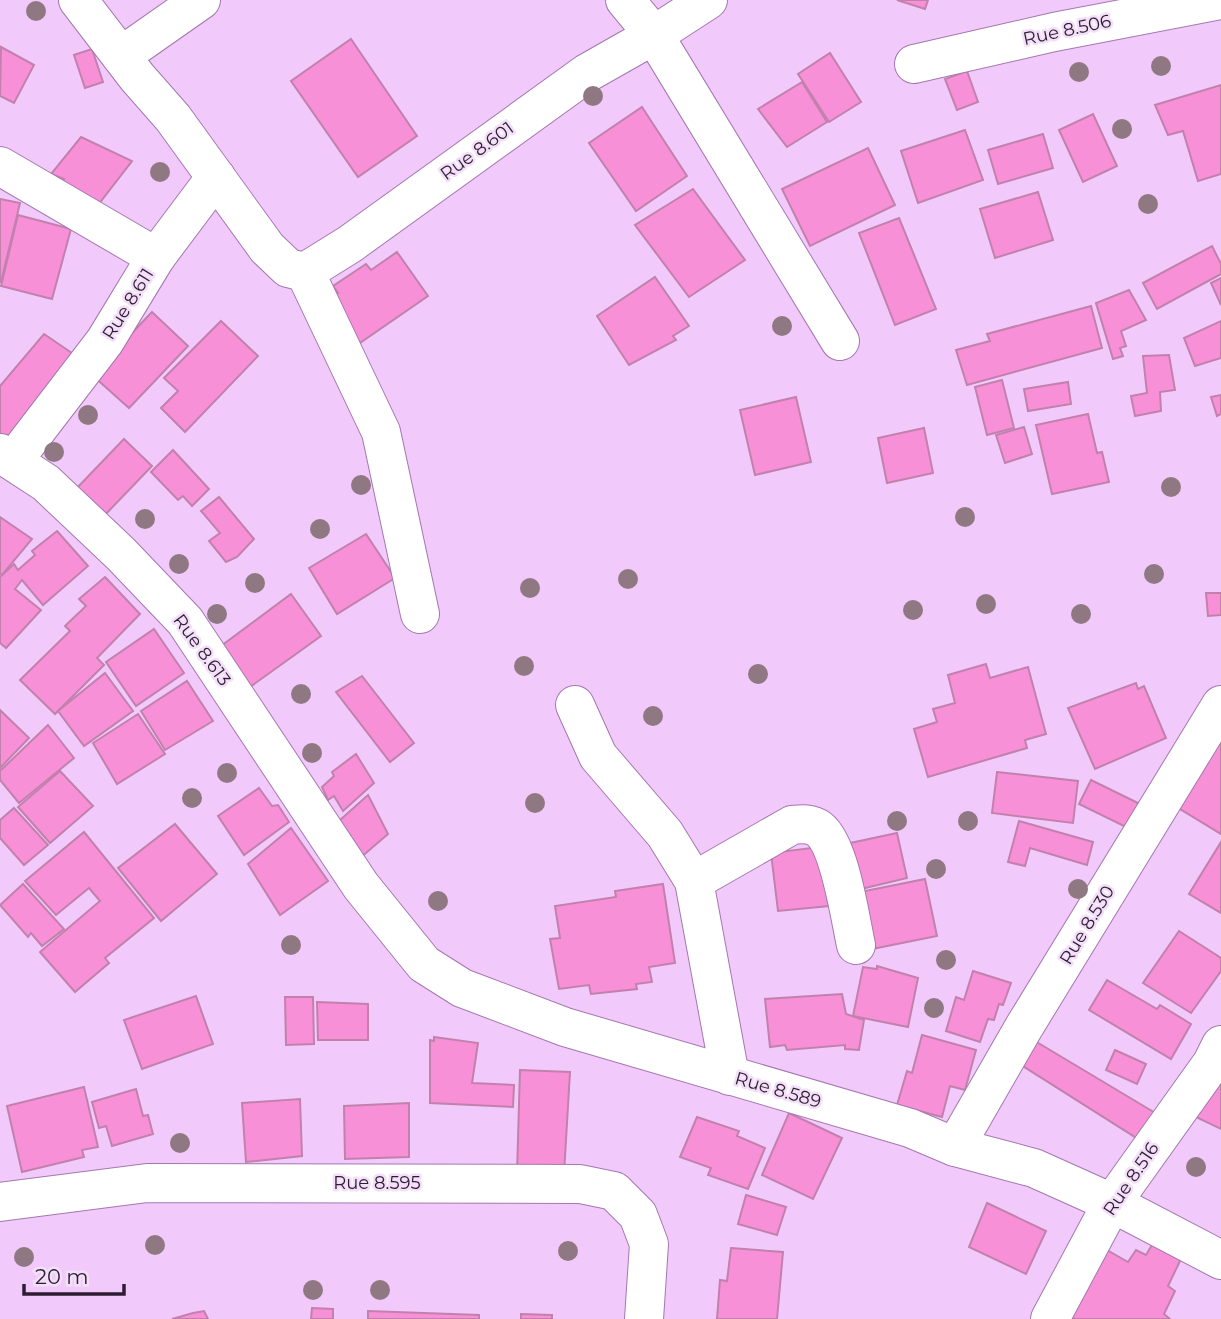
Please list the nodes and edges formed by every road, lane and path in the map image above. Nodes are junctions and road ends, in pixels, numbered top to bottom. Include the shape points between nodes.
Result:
1 (78, 0) edge
2 (201, 0) edge
3 (625, 0) edge
4 (708, 0) edge
5 (1221, 0) edge
6 (654, 35) junction
7 (121, 56) junction
8 (914, 64) dead end
9 (0, 166) edge
10 (216, 177) junction
11 (156, 257) junction
12 (305, 272) junction
13 (840, 341) dead end
14 (7, 457) edge
15 (420, 614) dead end
16 (575, 705) dead end
17 (1221, 705) edge
18 (694, 881) junction
19 (361, 886) joint
20 (856, 945) dead end
21 (1221, 1045) edge
22 (730, 1076) junction
23 (955, 1147) junction
24 (0, 1202) edge
25 (1112, 1203) junction
26 (1221, 1260) edge
27 (644, 1319) edge
28 (1050, 1319) edge

1 - 7 street
2 - 7 street
3 - 6 street
4 - 6 street, Rue 8.601
5 - 8 street, Rue 8.506
6 - 12 street, Rue 8.601 via 587,73
6 - 13 street
7 - 10 street
9 - 11 street, Rue 8.611
10 - 11 street
10 - 12 street via 267,248 288,268
11 - 14 street, Rue 8.611 via 105,341
12 - 15 street via 381,432
14 - 19 street, Rue 8.613 via 46,483 185,621
16 - 18 street via 598,756 665,834
17 - 23 street, Rue 8.530
18 - 20 street via 793,825 808,824 821,830 840,866
18 - 22 street
19 - 22 street, Rue 8.589 via 424,964 462,988 565,1027
21 - 25 street, Rue 8.516
22 - 23 street, Rue 8.589 via 910,1128
23 - 25 street, Rue 8.589 via 1034,1168
24 - 27 street, Rue 8.595 via 147,1183 580,1184 614,1191 638,1215 649,1244
25 - 26 street, Rue 8.589
25 - 28 street, Rue 8.516

